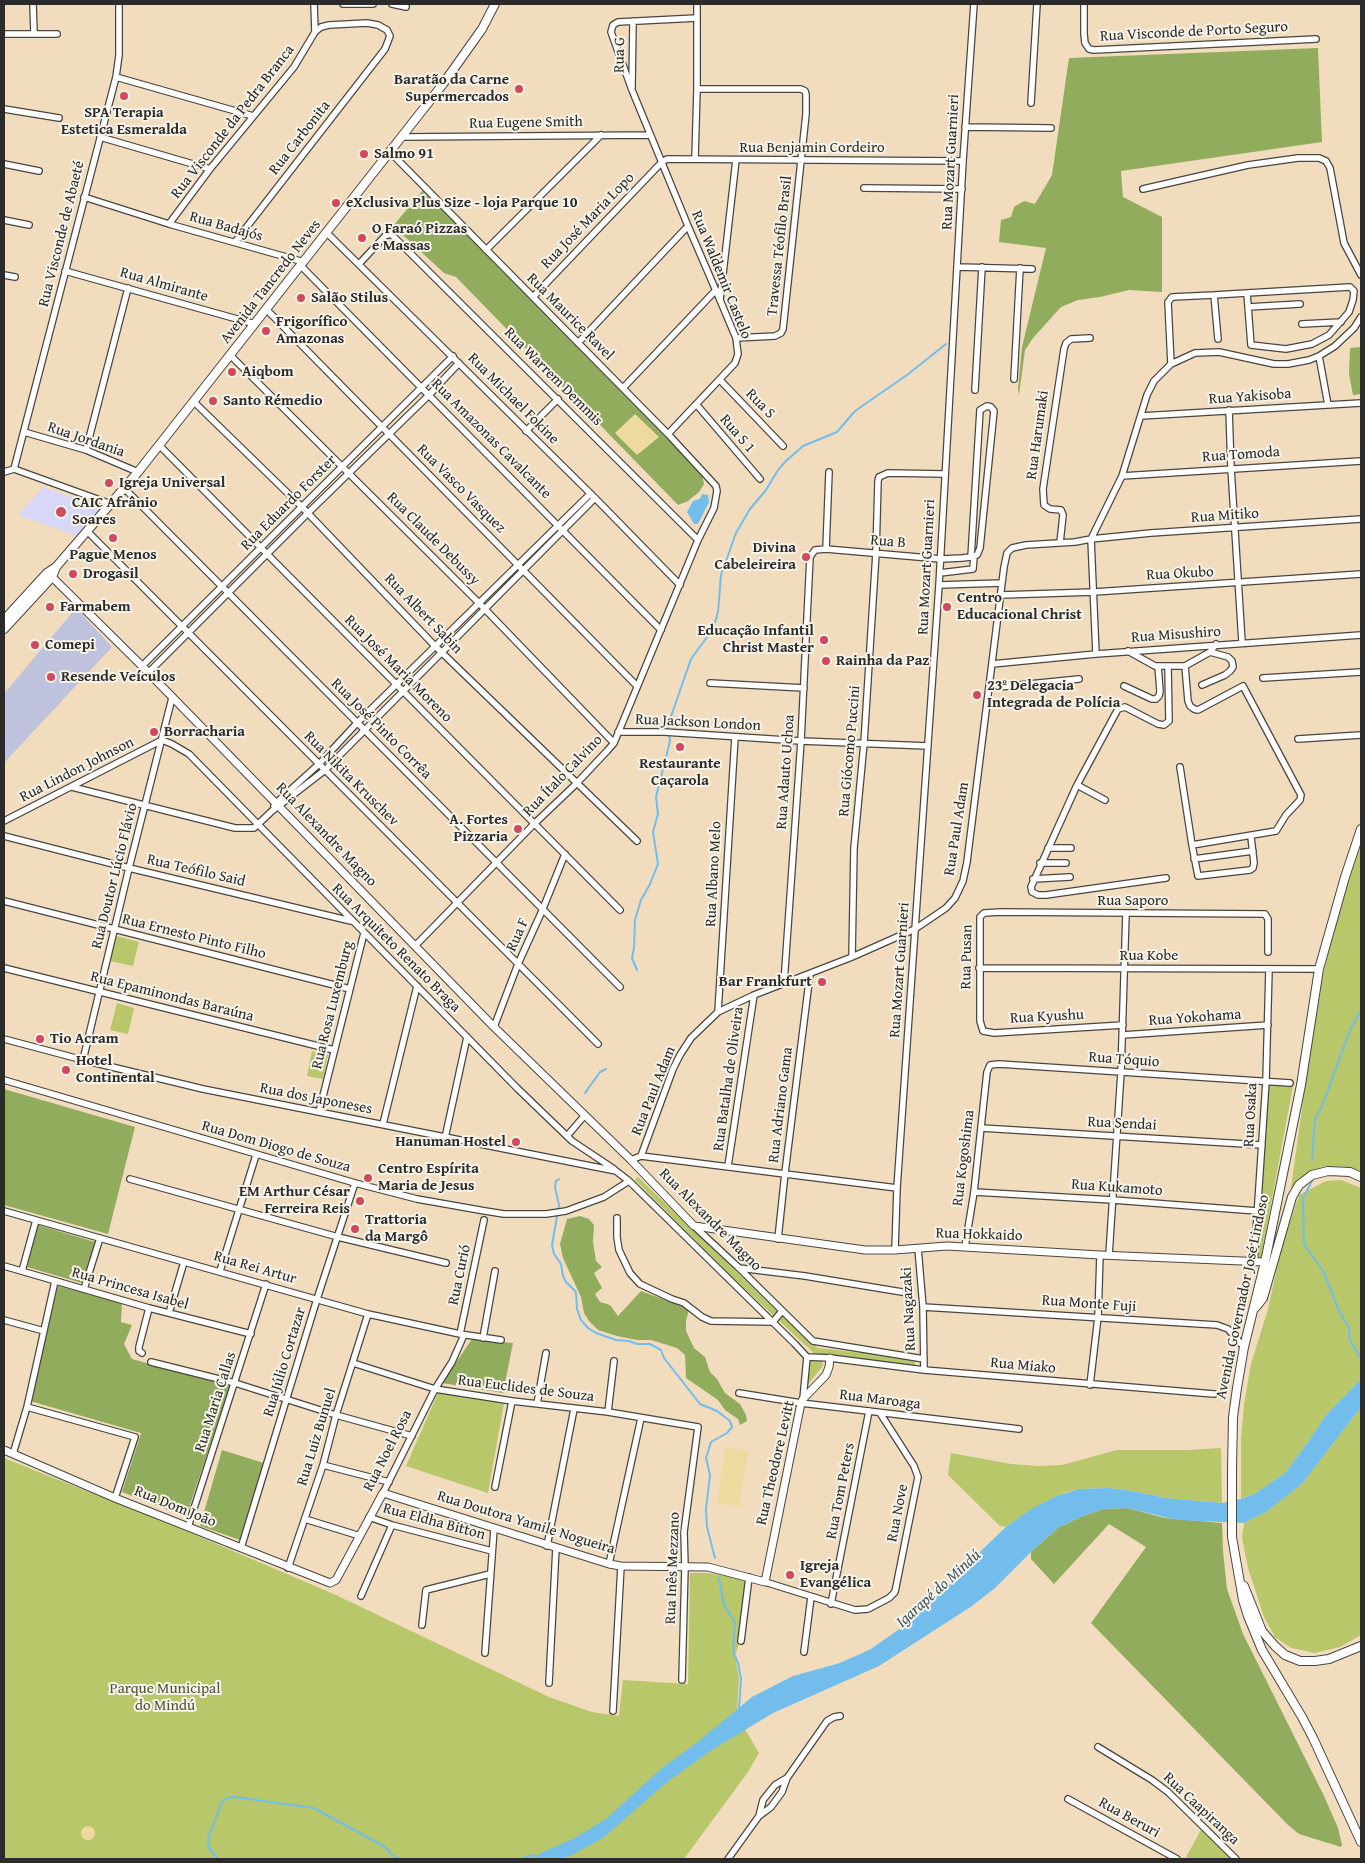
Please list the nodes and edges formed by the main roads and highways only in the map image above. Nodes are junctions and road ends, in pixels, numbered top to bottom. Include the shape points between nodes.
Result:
1 (495, 4) edge
2 (50, 575) junction
3 (4, 620) edge
4 (4, 629) edge
5 (1361, 829) edge
6 (1361, 1177) edge
7 (1254, 1309) junction
8 (1236, 1565) junction
9 (1361, 1646) edge
10 (1361, 1842) edge

1 - 2 main road, Avenida Tancredo Neves via 482,29 328,233 125,488
2 - 3 main road, Avenida Tancredo Neves
2 - 4 main road, Avenida Tancredo Neves
5 - 7 main road, Avenida Governador José Lindoso via 1318,969 1301,1085
6 - 7 main road via 1350,1172 1328,1170 1312,1175 1299,1185 1292,1197 1263,1298
7 - 8 main road, Avenida Governador José Lindoso via 1233,1416 1232,1537
8 - 9 main road via 1262,1631 1286,1655 1315,1661
8 - 10 main road, Avenida Governador José Lindoso via 1243,1600 1262,1650 1302,1718

